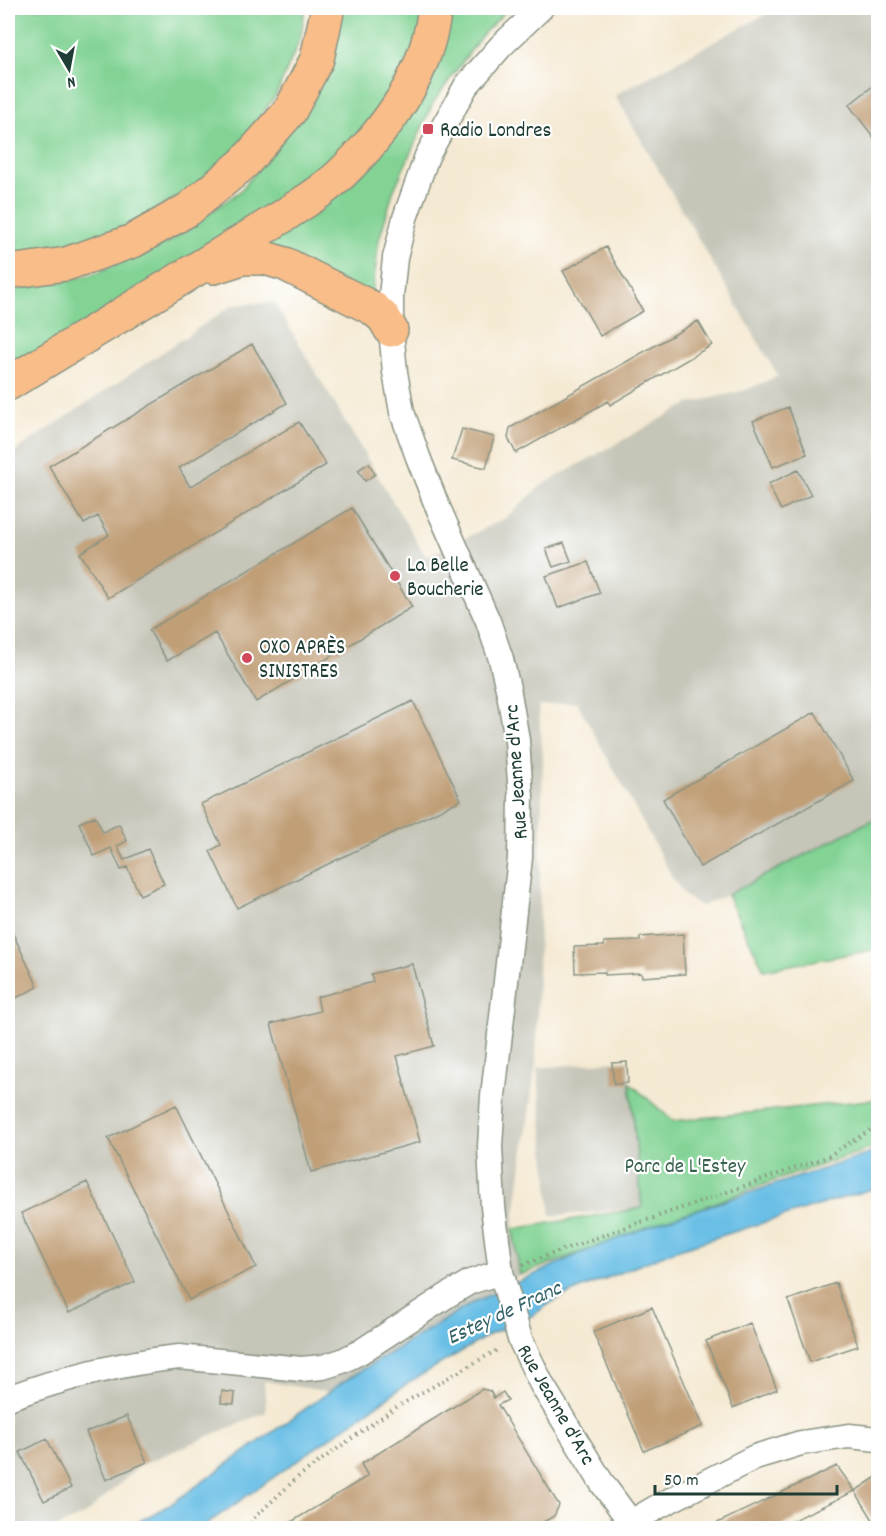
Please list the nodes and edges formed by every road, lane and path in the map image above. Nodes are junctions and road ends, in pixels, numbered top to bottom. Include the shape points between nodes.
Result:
1 (326, 8) edge
2 (435, 8) edge
3 (541, 8) edge
4 (8, 272) edge
5 (183, 277) junction
6 (391, 330) junction
7 (8, 384) edge
8 (879, 1125) edge
9 (503, 1279) junction
10 (518, 1333) junction
11 (8, 1398) edge
12 (879, 1439) edge
13 (629, 1526) edge
14 (248, 1528) edge

1 - 4 highway via 317,59 290,111 244,163 199,201 133,241 66,264
2 - 5 highway via 425,54 409,90 348,169 285,215
3 - 6 street, Rue Jeanne d'Arc via 466,86 427,156 395,258
5 - 6 highway via 243,258 265,258 305,273 374,309
5 - 7 highway
6 - 9 street, Rue Jeanne d'Arc via 402,412 491,630 509,693 517,741 520,858 492,1096 490,1147
8 - 9 path via 826,1157
9 - 10 street, Rue Jeanne d'Arc
9 - 11 street via 470,1282 360,1352 323,1367 301,1369 179,1357 74,1376
10 - 13 street, Rue Jeanne d'Arc via 553,1405
10 - 14 path via 496,1351 393,1409 299,1476
12 - 13 street via 849,1436 801,1443 755,1457

